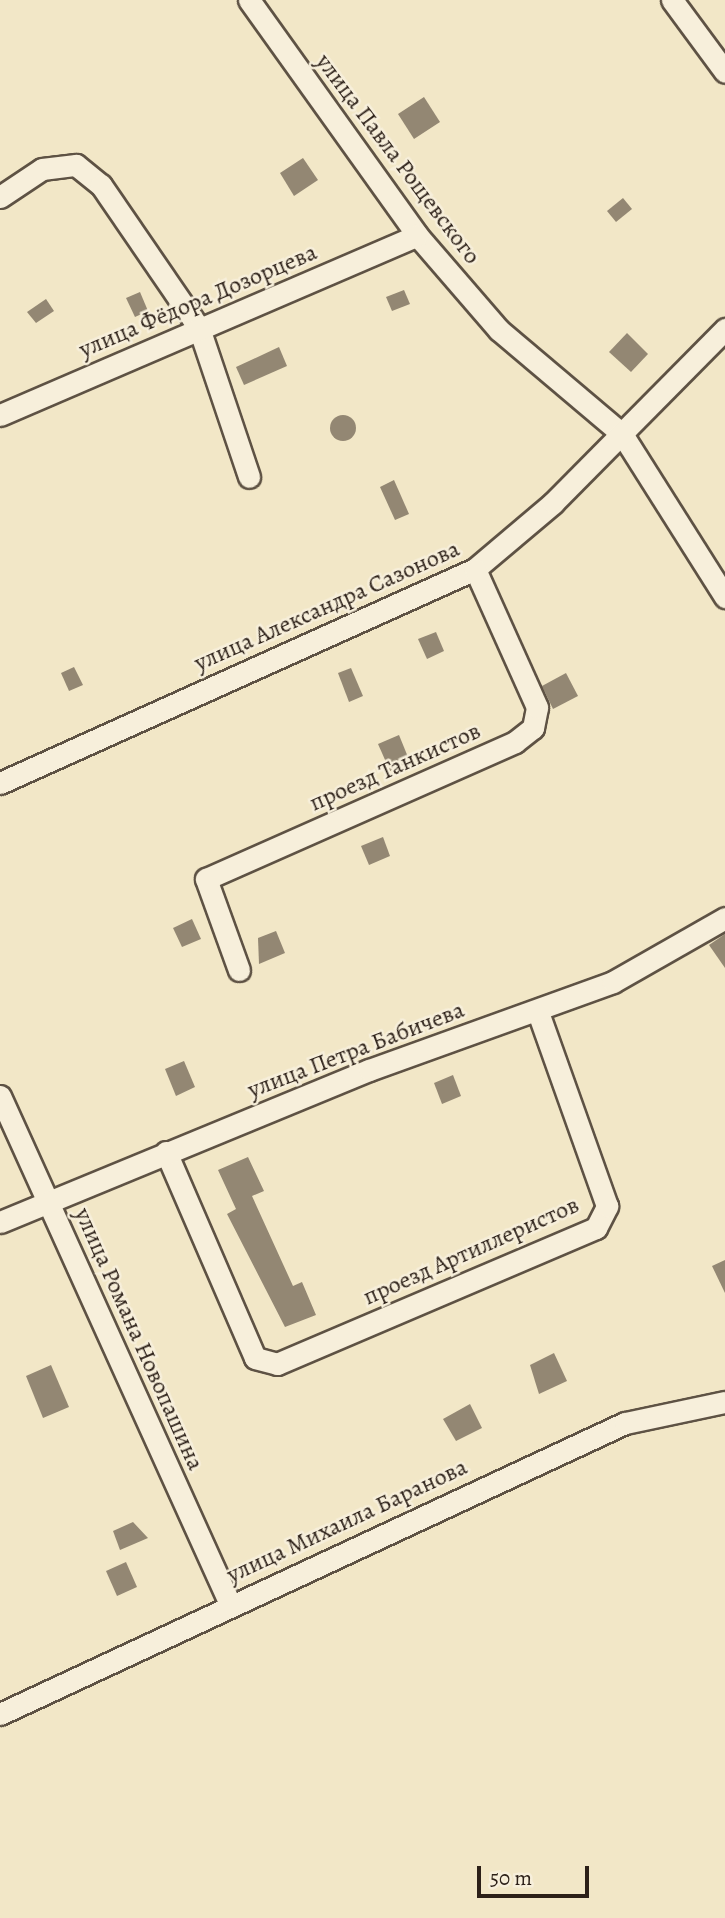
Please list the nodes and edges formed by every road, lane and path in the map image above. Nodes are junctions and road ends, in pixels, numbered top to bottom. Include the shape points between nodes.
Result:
1 (249, 0) edge
2 (672, 0) edge
3 (725, 72) edge
4 (0, 197) edge
5 (416, 235) junction
6 (199, 328) junction
7 (725, 329) edge
8 (0, 415) edge
9 (622, 434) junction
10 (250, 477) dead end
11 (475, 569) junction
12 (725, 597) edge
13 (0, 783) edge
14 (725, 918) edge
15 (239, 970) dead end
16 (538, 1012) junction
17 (0, 1096) edge
18 (166, 1152) junction
19 (47, 1200) junction
20 (0, 1222) edge
21 (725, 1402) edge
22 (230, 1604) junction
23 (0, 1714) edge

1 - 5 street, улица Павла Рощевского
2 - 3 street
4 - 6 street via 42,169 76,165 101,185
5 - 6 street, улица Фёдора Дозорцева
5 - 9 street, улица Павла Рощевского via 499,330
6 - 8 street, улица Фёдора Дозорцева
6 - 10 street
7 - 9 street, улица Александра Сазонова
9 - 11 street, улица Александра Сазонова
9 - 12 street, улица Павла Рощевского
11 - 13 street, улица Александра Сазонова
11 - 15 street, проезд Танкистов via 537,707 533,728 515,742 206,879
14 - 16 street, улица Петра Бабичева via 613,982
16 - 18 street, улица Петра Бабичева via 369,1070
16 - 18 street, проезд Артиллеристов via 607,1206 596,1228 277,1364 255,1358
17 - 19 street, улица Романа Новопашина
18 - 19 street, улица Петра Бабичева
19 - 20 street, улица Петра Бабичева
19 - 22 street, улица Романа Новопашина
21 - 22 street, улица Михаила Баранова via 625,1423
22 - 23 street, улица Михаила Баранова

